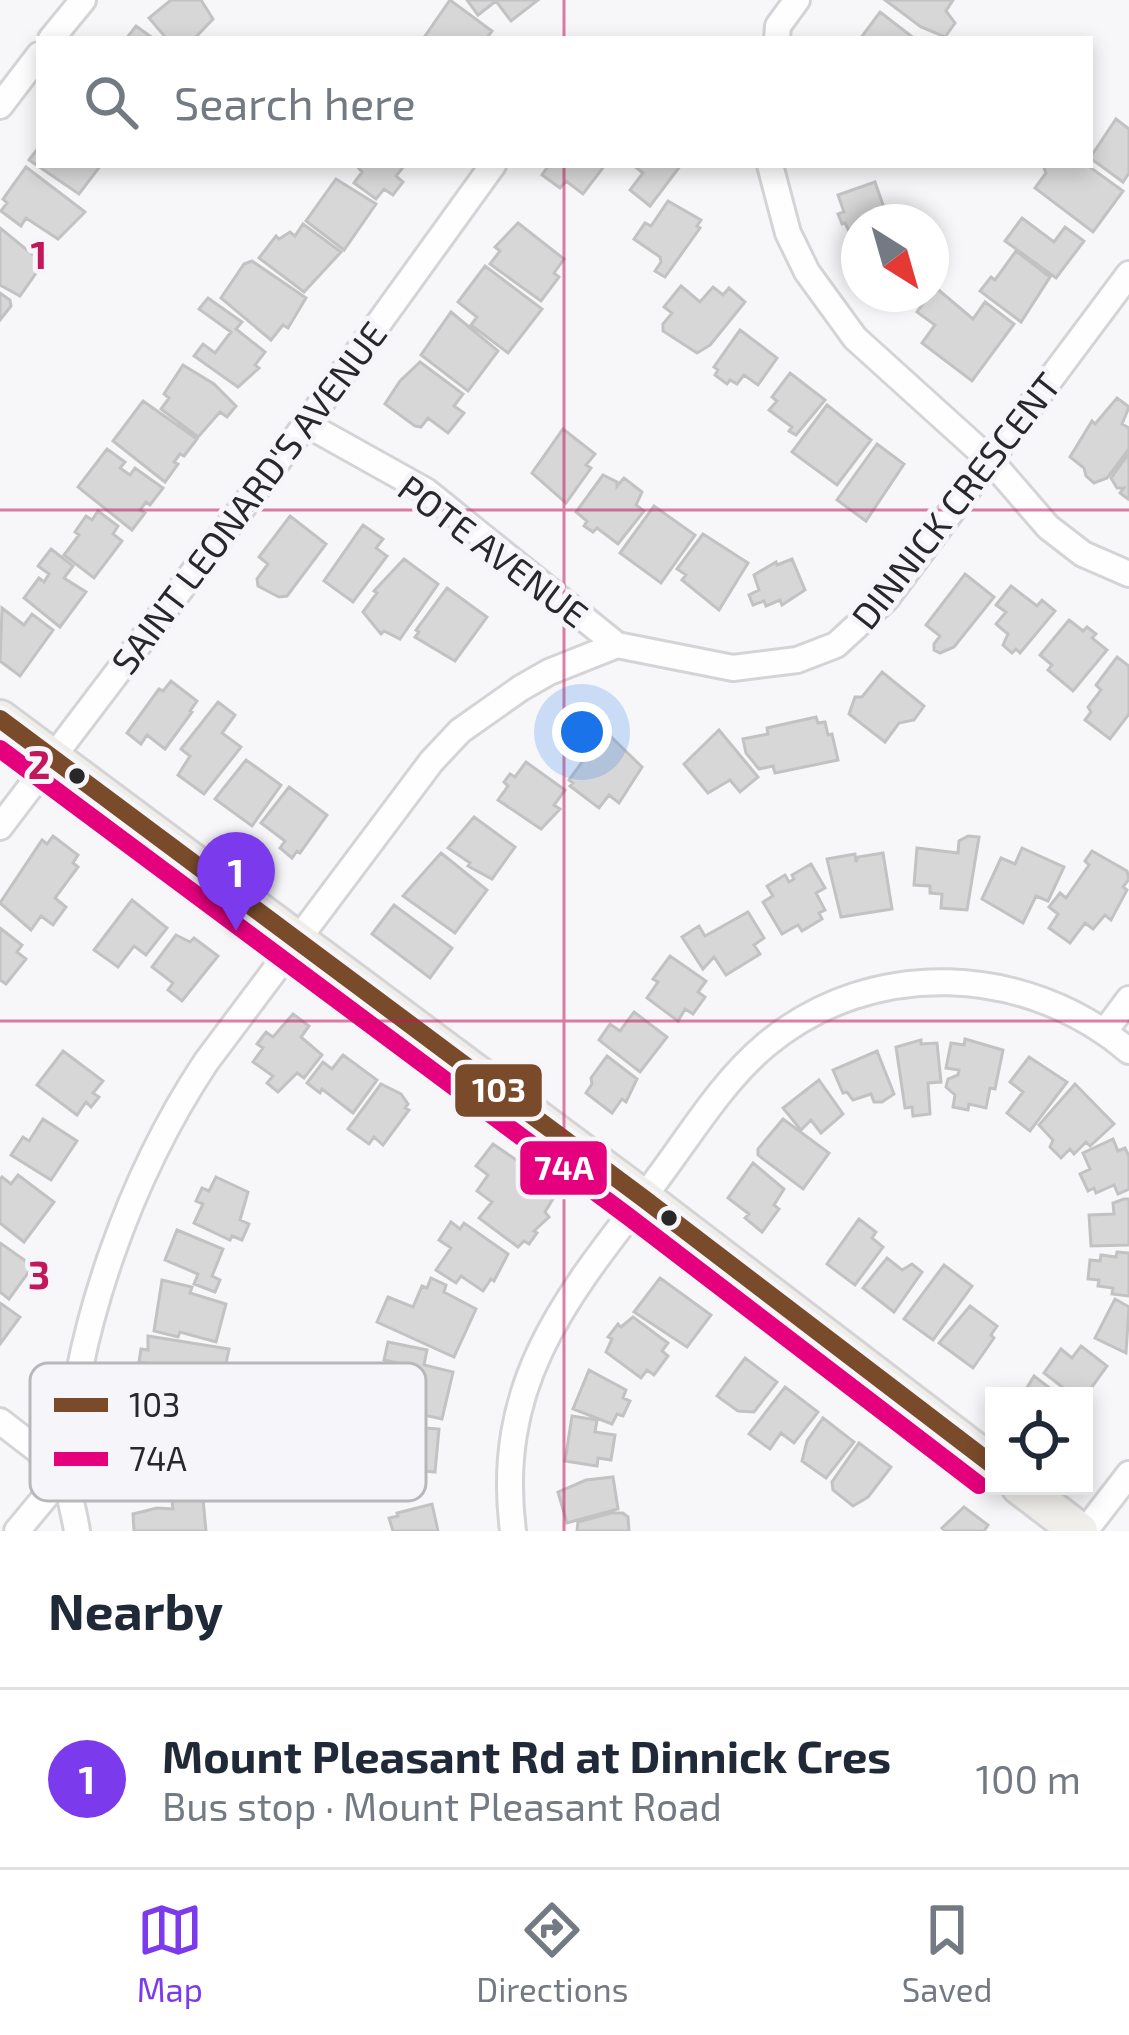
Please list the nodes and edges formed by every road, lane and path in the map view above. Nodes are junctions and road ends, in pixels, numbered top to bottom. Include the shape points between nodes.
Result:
1 (82, 0) edge
2 (796, 0) edge
3 (771, 35) edge
4 (54, 36) edge
5 (36, 60) edge
6 (0, 106) edge
7 (491, 168) edge
8 (771, 168) edge
9 (1129, 274) edge
10 (306, 424) junction
11 (992, 461) junction
12 (1129, 574) edge
13 (616, 645) junction
14 (0, 719) edge
15 (52, 758) junction
16 (0, 827) edge
17 (296, 941) junction
18 (1129, 999) edge
19 (1105, 1031) junction
20 (1129, 1051) edge
21 (643, 1198) junction
22 (84, 1363) edge
23 (0, 1421) edge
24 (30, 1444) edge
25 (985, 1459) edge
26 (1129, 1474) edge
27 (1032, 1495) edge
28 (41, 1501) edge
29 (71, 1501) edge
30 (16, 1531) edge
31 (77, 1531) edge
32 (513, 1531) edge
33 (1082, 1531) edge

1 - 4 street
2 - 3 street
5 - 6 street
7 - 10 street, SAINT LEONARD'S AVENUE
8 - 11 street via 788,232 837,318
9 - 11 street, DINNICK CRESCENT
10 - 13 street, POTE AVENUE via 426,491
10 - 15 street, SAINT LEONARD'S AVENUE
11 - 12 street via 1048,527
11 - 13 street, DINNICK CRESCENT via 886,599 836,645 797,660 733,668
13 - 17 street via 549,672 460,731
14 - 15 main road
15 - 16 street, SAINT LEONARD'S AVENUE
15 - 17 main road
17 - 21 main road
17 - 22 street via 178,1104 131,1203
18 - 19 street
19 - 20 street
19 - 21 street via 1048,1000 983,984 914,982 842,1000 768,1043 737,1073
21 - 25 main road
21 - 32 street via 560,1312 529,1371 508,1468
23 - 24 street
26 - 33 street
27 - 33 main road
28 - 30 street
29 - 31 street

